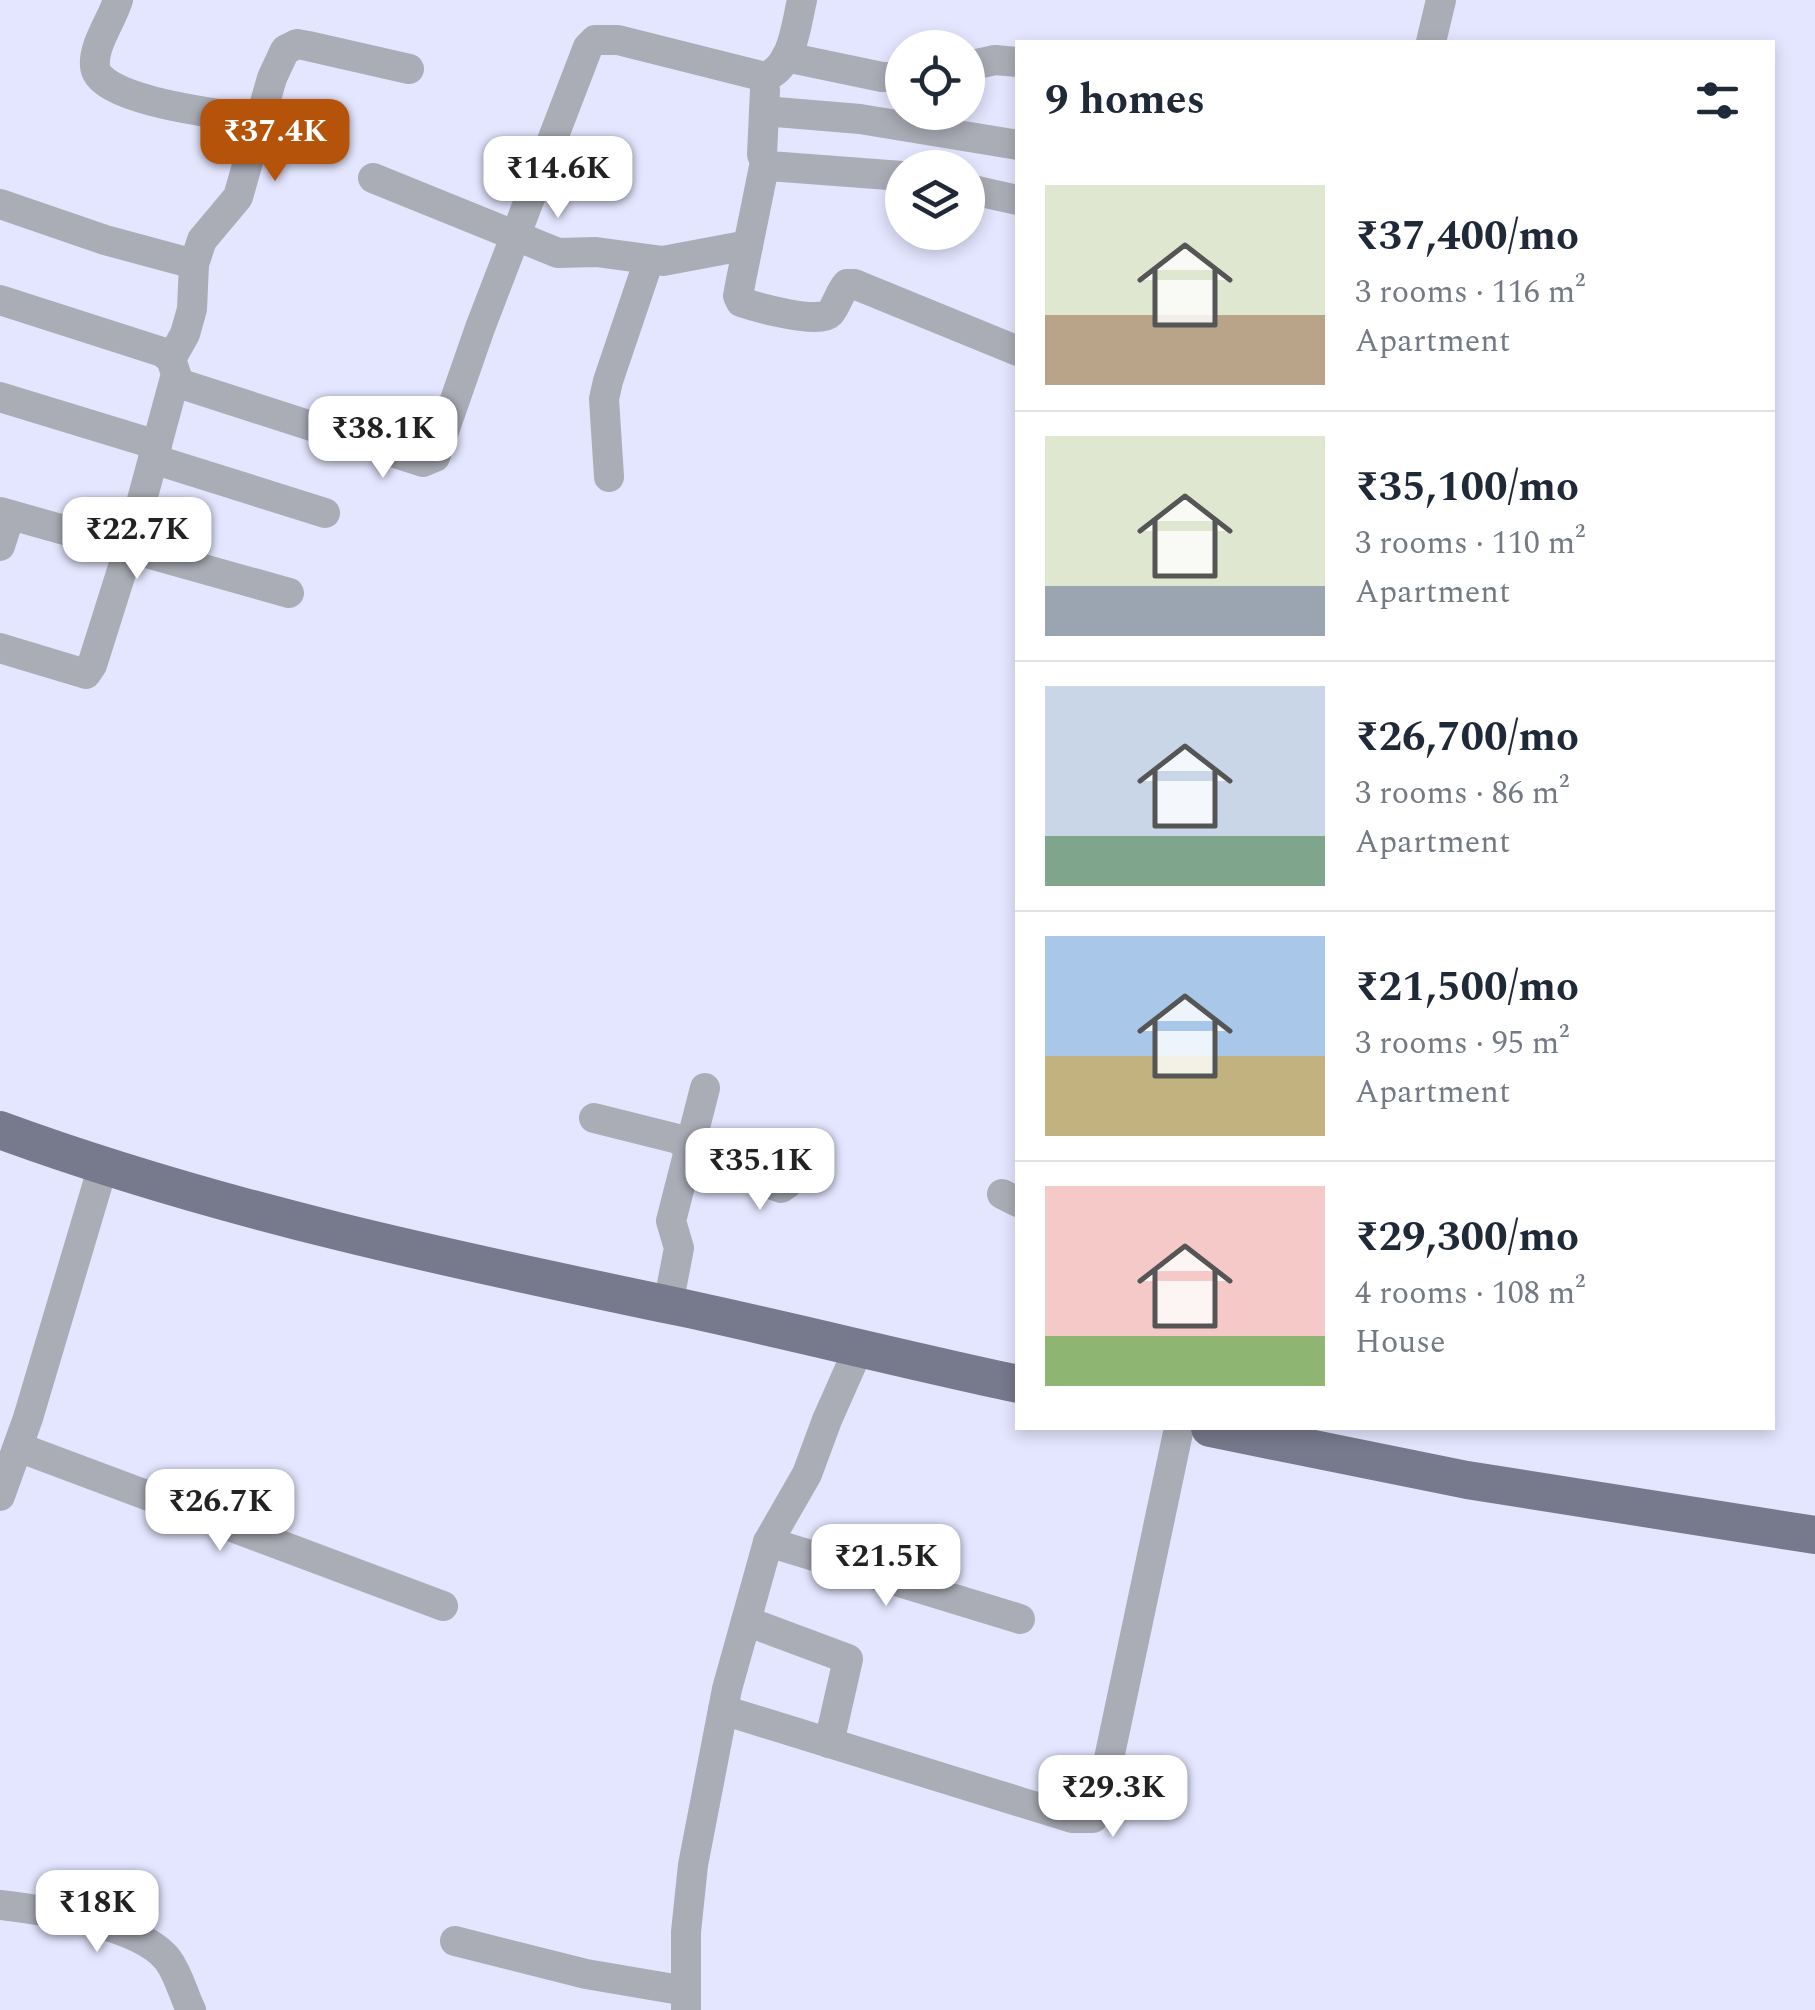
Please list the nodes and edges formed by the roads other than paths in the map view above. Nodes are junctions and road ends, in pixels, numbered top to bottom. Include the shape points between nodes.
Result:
1 (118, 0) edge
2 (802, 0) edge
3 (1440, 0) edge
4 (1430, 40) edge
5 (985, 62) edge
6 (1015, 62) edge
7 (776, 67) junction
8 (408, 69) dead end
9 (885, 77) edge
10 (764, 110) junction
11 (260, 120) junction
12 (1015, 145) edge
13 (765, 162) junction
14 (885, 175) edge
15 (373, 178) dead end
16 (985, 193) edge
17 (1015, 199) edge
18 (0, 204) edge
19 (515, 235) junction
20 (748, 245) junction
21 (649, 260) junction
22 (194, 264) junction
23 (0, 300) edge
24 (1015, 350) edge
25 (173, 370) junction
26 (0, 397) edge
27 (155, 452) junction
28 (609, 476) dead end
29 (325, 513) dead end
30 (5, 514) edge
31 (0, 546) edge
32 (130, 548) junction
33 (290, 593) dead end
34 (0, 648) edge
35 (705, 1088) dead end
36 (594, 1118) dead end
37 (0, 1130) edge
38 (809, 1146) dead end
39 (688, 1147) junction
40 (104, 1166) junction
41 (668, 1305) junction
42 (858, 1350) junction
43 (1015, 1383) edge
44 (1178, 1430) edge
45 (1220, 1430) edge
46 (18, 1447) junction
47 (0, 1496) edge
48 (1815, 1535) edge
49 (768, 1542) junction
50 (443, 1606) dead end
51 (1020, 1619) dead end
52 (746, 1621) junction
53 (723, 1710) junction
54 (829, 1742) junction
55 (0, 1905) edge
56 (455, 1941) dead end
57 (686, 2001) edge
58 (192, 2010) edge

1 - 11 street via 95,58 98,78 127,95
2 - 7 street
3 - 4 street
5 - 6 street
7 - 9 street
7 - 10 street
7 - 19 street via 594,40
8 - 11 street via 297,44 278,60
10 - 12 street
10 - 13 street
11 - 22 street via 238,197 202,240
13 - 14 street
13 - 20 street
15 - 19 street
16 - 17 street
18 - 22 street
19 - 21 street via 558,254
19 - 25 street via 435,457 423,462
20 - 21 street
20 - 24 street via 741,302 822,318 842,288 854,284
21 - 28 street via 604,399
22 - 25 street via 192,309
23 - 25 street via 162,352
25 - 27 street
26 - 27 street
27 - 29 street
27 - 32 street
30 - 31 street
30 - 32 street
32 - 33 street
32 - 34 street via 86,674
35 - 39 street
36 - 39 street via 678,1138
37 - 40 main road
38 - 39 street via 781,1188 702,1159
39 - 41 street via 671,1221 679,1248
40 - 41 main road via 322,1226
40 - 46 street
41 - 42 main road
42 - 43 main road
42 - 49 street via 808,1474
44 - 54 street via 1092,1818 1072,1818
45 - 48 main road via 1431,1474
46 - 47 street
46 - 50 street
49 - 51 street
49 - 52 street
52 - 53 street
52 - 54 street via 848,1660
53 - 54 street
53 - 57 street via 693,1864
55 - 58 street via 63,1914 150,1945 166,1957
56 - 57 street

